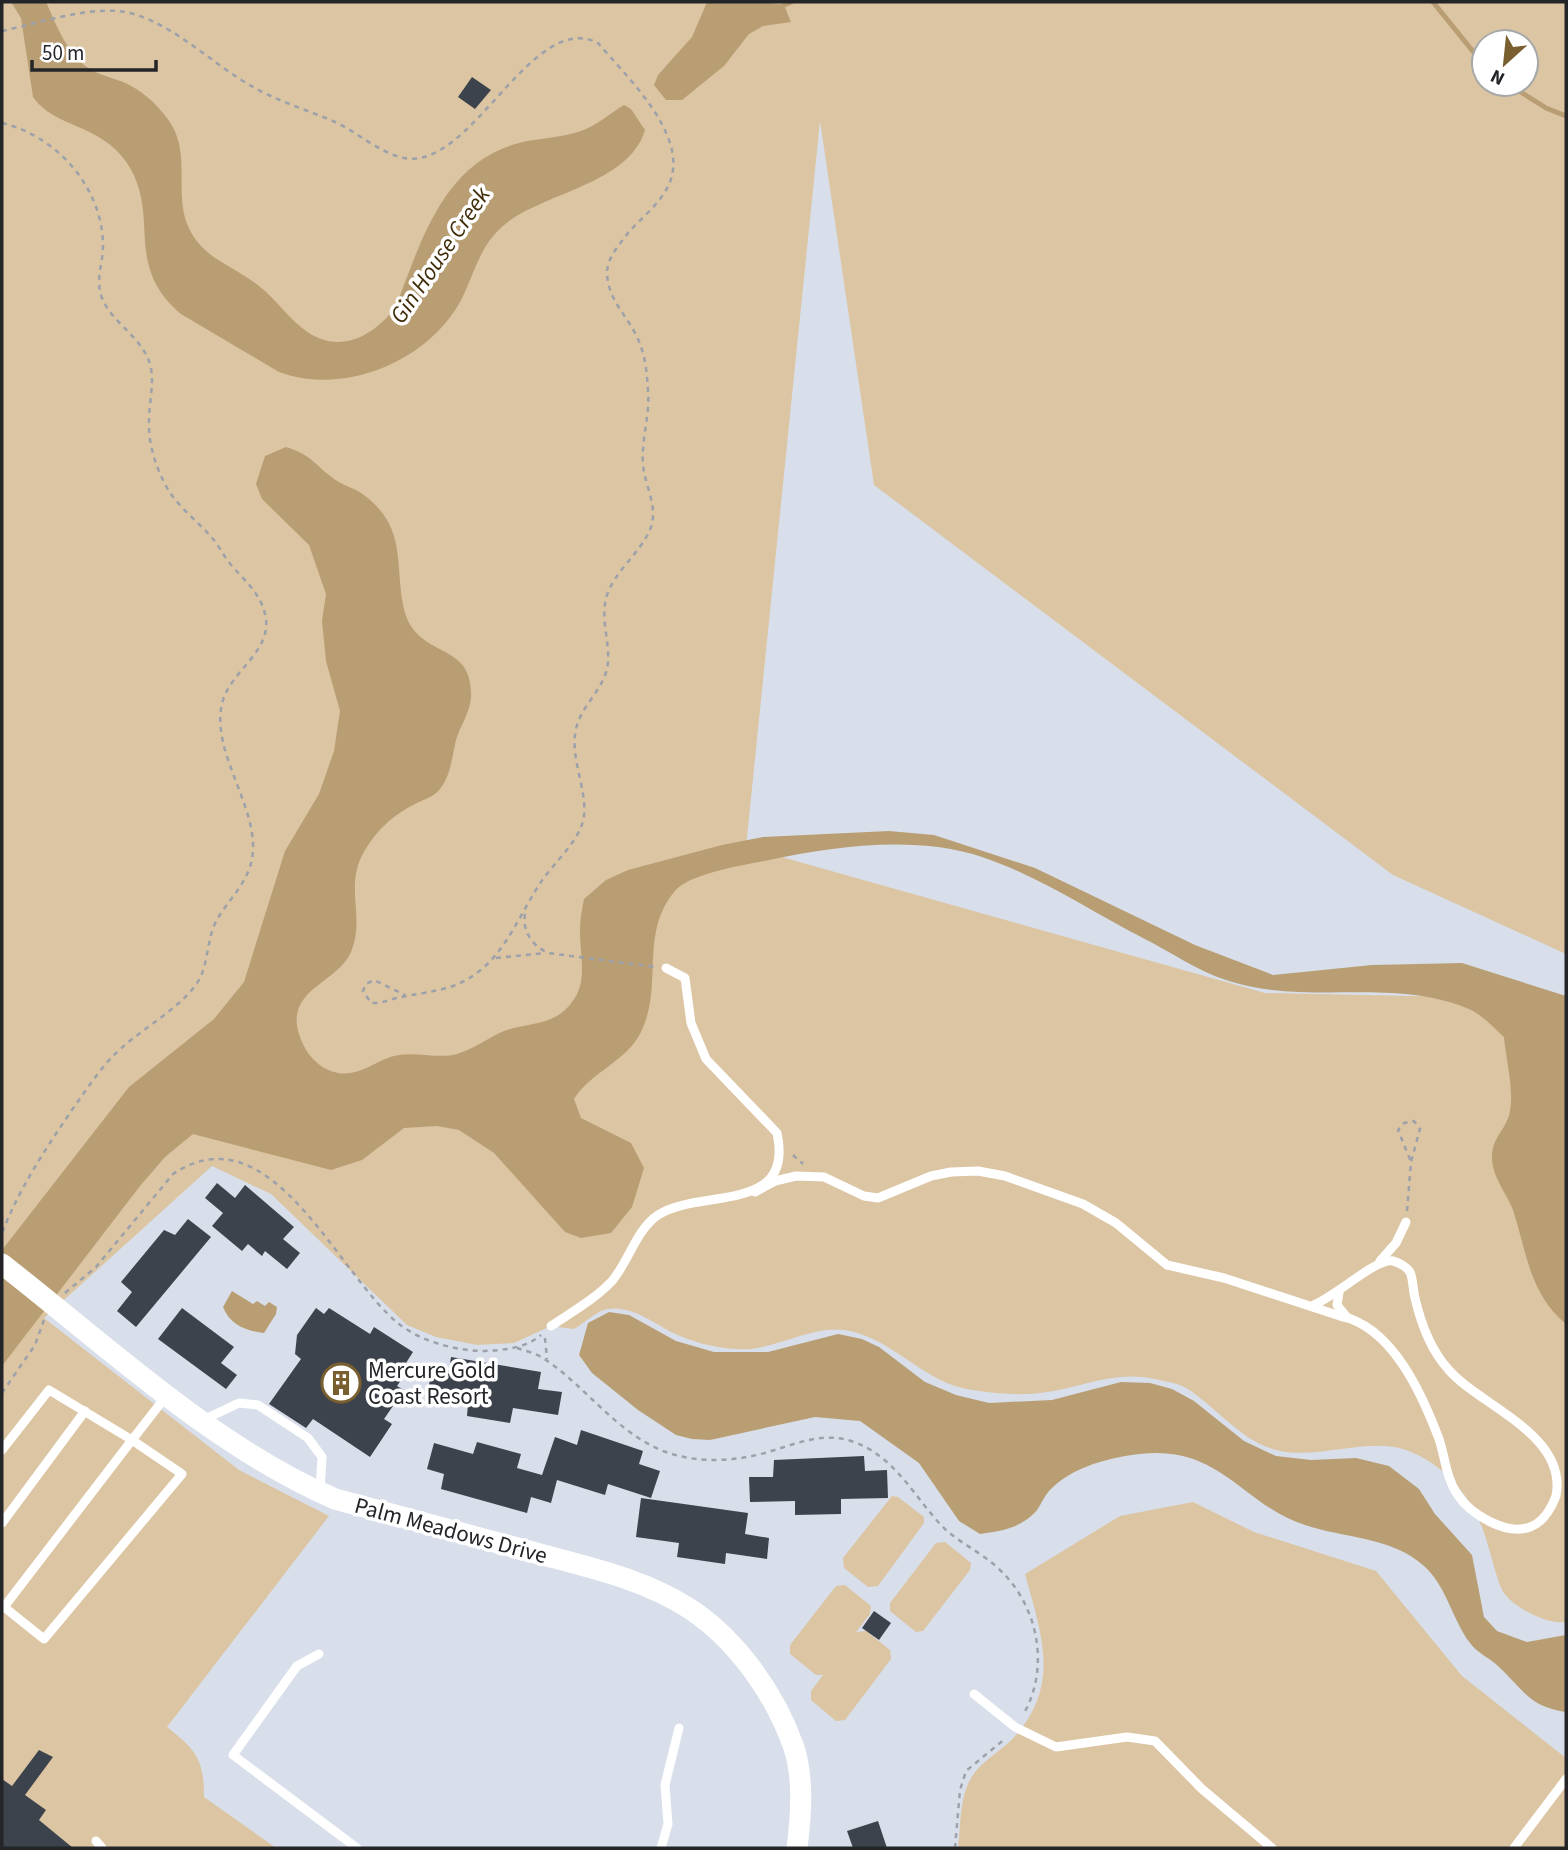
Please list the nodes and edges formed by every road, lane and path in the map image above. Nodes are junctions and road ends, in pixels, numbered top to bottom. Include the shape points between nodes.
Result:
1 (2, 31) edge
2 (2, 123) edge
3 (525, 911) junction
4 (548, 953) junction
5 (496, 958) junction
6 (666, 968) joint
7 (405, 995) junction
8 (777, 1133) junction
9 (1411, 1162) junction
10 (824, 1177) junction
11 (755, 1192) junction
12 (1406, 1222) joint
13 (2, 1233) edge
14 (1380, 1261) junction
15 (2, 1264) edge
16 (1339, 1292) junction
17 (1311, 1306) junction
18 (59, 1307) junction
19 (1348, 1317) junction
20 (551, 1326) junction
21 (517, 1348) junction
22 (549, 1362) junction
23 (2, 1393) edge
24 (168, 1394) junction
25 (85, 1411) junction
26 (203, 1420) junction
27 (132, 1440) junction
28 (2, 1450) edge
29 (320, 1492) junction
30 (2, 1523) edge
31 (3, 1606) edge
32 (319, 1654) dead end
33 (974, 1695) dead end
34 (1015, 1727) junction
35 (679, 1728) dead end
36 (1566, 1779) edge
37 (357, 1848) edge
38 (661, 1848) edge
39 (797, 1848) edge
40 (955, 1848) edge
41 (1272, 1848) edge
42 (1514, 1848) edge

1 - 3 path via 117,11 143,19 254,88 334,121 402,158 418,159 437,151 481,115 531,63 571,38 587,38 598,43 666,128 674,157 671,180 615,249 607,269 609,289 645,362 649,417 643,467 652,501 652,524 607,595 607,672 577,726 575,744 584,790 583,821
2 - 13 path via 52,145 94,198 103,233 100,292 150,363 150,440 156,464 176,502 214,540 260,598 267,618 258,650 223,701 221,723 252,830 250,867 217,919 197,983 94,1078 37,1159
3 - 4 path via 528,936
3 - 5 path
4 - 5 path
4 - 6 path
5 - 7 path via 474,976 449,987
6 - 8 lane via 685,978 691,1023 706,1059
7 - 7 path via 374,980 363,991 371,1003
8 - 10 path via 793,1155
8 - 11 lane via 778,1161
9 - 9 path via 1398,1130 1414,1121 1420,1129
9 - 12 path
10 - 11 lane via 796,1176
10 - 17 lane via 878,1198 931,1175 978,1171 1005,1176 1083,1204 1116,1223 1167,1265
11 - 20 lane via 677,1206 657,1216 613,1280
12 - 14 lane
14 - 16 lane
14 - 19 lane via 1395,1261 1410,1272 1419,1317 1448,1369 1465,1387 1534,1431 1552,1450 1558,1492 1543,1520 1528,1528 1508,1528 1466,1505 1446,1470 1440,1441 1413,1381 1380,1339
15 - 18 street, Palm Meadows Drive
16 - 17 lane
16 - 19 lane via 1336,1305
17 - 19 lane
18 - 21 path via 173,1174 189,1163 230,1159 251,1166 306,1212 379,1306 417,1336 477,1351
18 - 23 path via 41,1324 34,1345
18 - 24 street, Palm Meadows Drive
20 - 21 path
20 - 22 path via 544,1348
21 - 22 path
22 - 34 path via 598,1408 631,1431 660,1450 690,1459 724,1461 825,1437 853,1442 880,1457 906,1479 942,1525 1001,1571 1020,1593 1033,1621 1038,1678
24 - 26 street, Palm Meadows Drive
24 - 27 lane
25 - 27 lane
25 - 28 lane via 49,1390
25 - 30 lane
26 - 29 street, Palm Meadows Drive via 246,1453
26 - 29 lane via 239,1403 258,1405 315,1447 321,1457
27 - 31 lane
27 - 31 lane via 182,1474 44,1639
29 - 39 street, Palm Meadows Drive via 613,1574 691,1609 729,1641 756,1675 782,1721 800,1779
32 - 37 lane via 296,1666 233,1755
33 - 34 lane
34 - 40 path via 966,1771
34 - 41 lane via 1045,1744 1066,1748 1127,1737 1155,1741 1202,1789
35 - 38 lane via 665,1784 668,1824
36 - 42 lane

